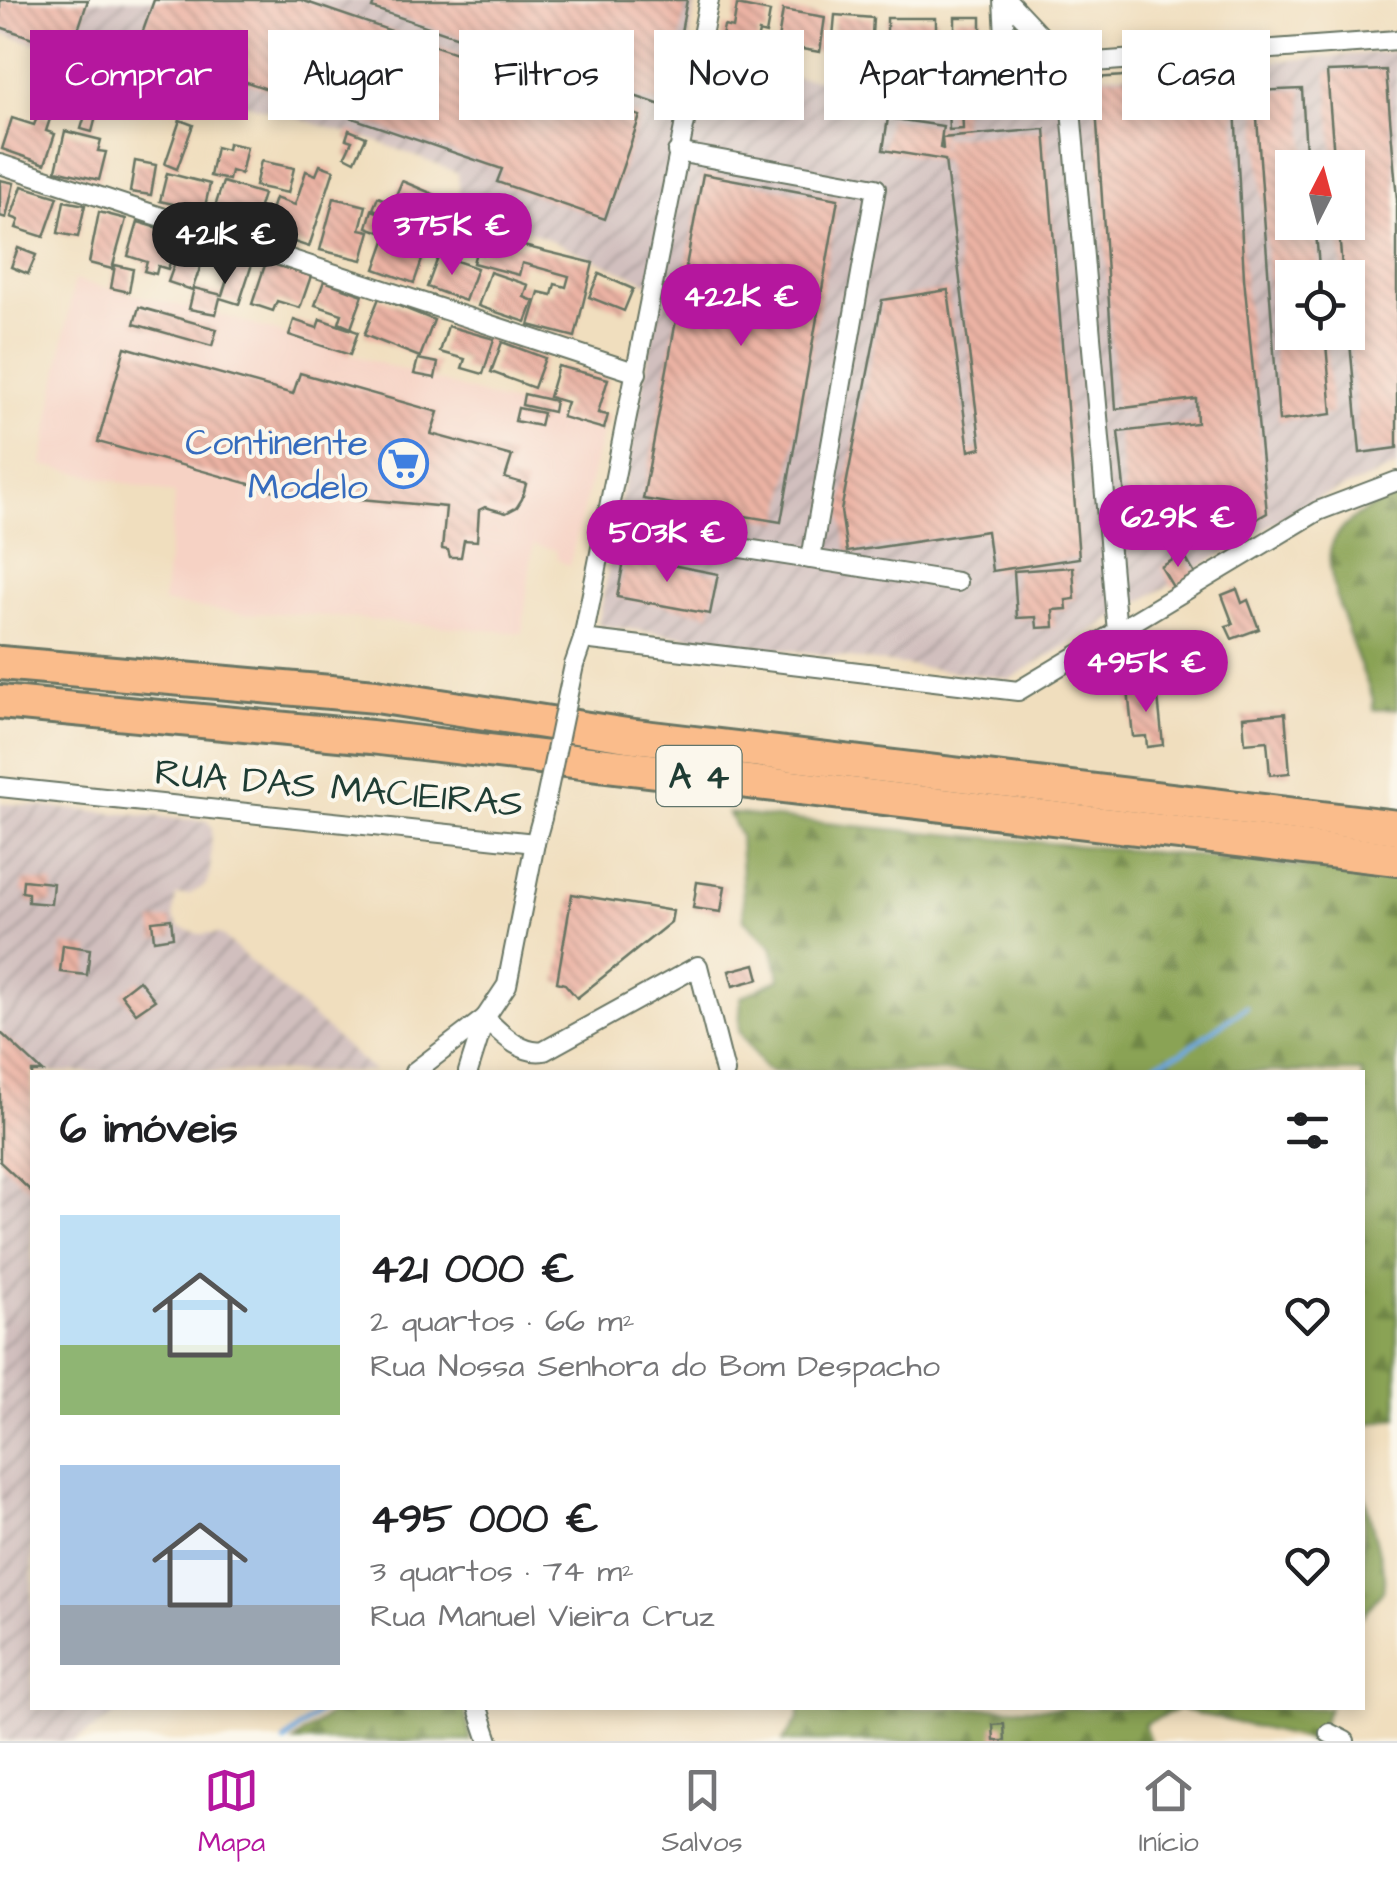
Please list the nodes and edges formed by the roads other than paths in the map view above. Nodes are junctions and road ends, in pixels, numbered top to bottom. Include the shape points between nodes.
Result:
1 (709, 0) edge
2 (1005, 0) edge
3 (1006, 30) edge
4 (1034, 30) edge
5 (1397, 40) edge
6 (1102, 61) edge
7 (1072, 120) edge
8 (678, 152) junction
9 (0, 164) edge
10 (637, 373) junction
11 (1397, 481) edge
12 (606, 527) junction
13 (811, 559) junction
14 (957, 582) dead end
15 (1117, 632) junction
16 (583, 639) junction
17 (0, 663) edge
18 (0, 702) edge
19 (0, 787) edge
20 (1397, 827) edge
21 (535, 843) junction
22 (1397, 859) edge
23 (485, 1018) junction
24 (417, 1070) edge
25 (469, 1070) edge
26 (724, 1070) edge
27 (479, 1710) edge
28 (489, 1741) edge

1 - 8 street, RUA DAS MACIEIRAS
2 - 3 street
2 - 4 street
5 - 6 street
7 - 15 street
8 - 10 street, RUA DAS MACIEIRAS
8 - 13 street via 876,188
9 - 10 street
10 - 12 street, RUA DAS MACIEIRAS
11 - 15 street via 1318,511
12 - 13 street
12 - 16 street, RUA DAS MACIEIRAS
13 - 14 street
15 - 16 street via 1018,691
16 - 21 street, RUA DAS MACIEIRAS, bridge
17 - 20 highway, A 4 via 376,696 627,736
18 - 22 highway, A 4 via 371,738
19 - 21 street, RUA DAS MACIEIRAS
21 - 23 street via 508,985
23 - 24 street
23 - 25 street
23 - 26 street via 533,1053 698,966
27 - 28 street

